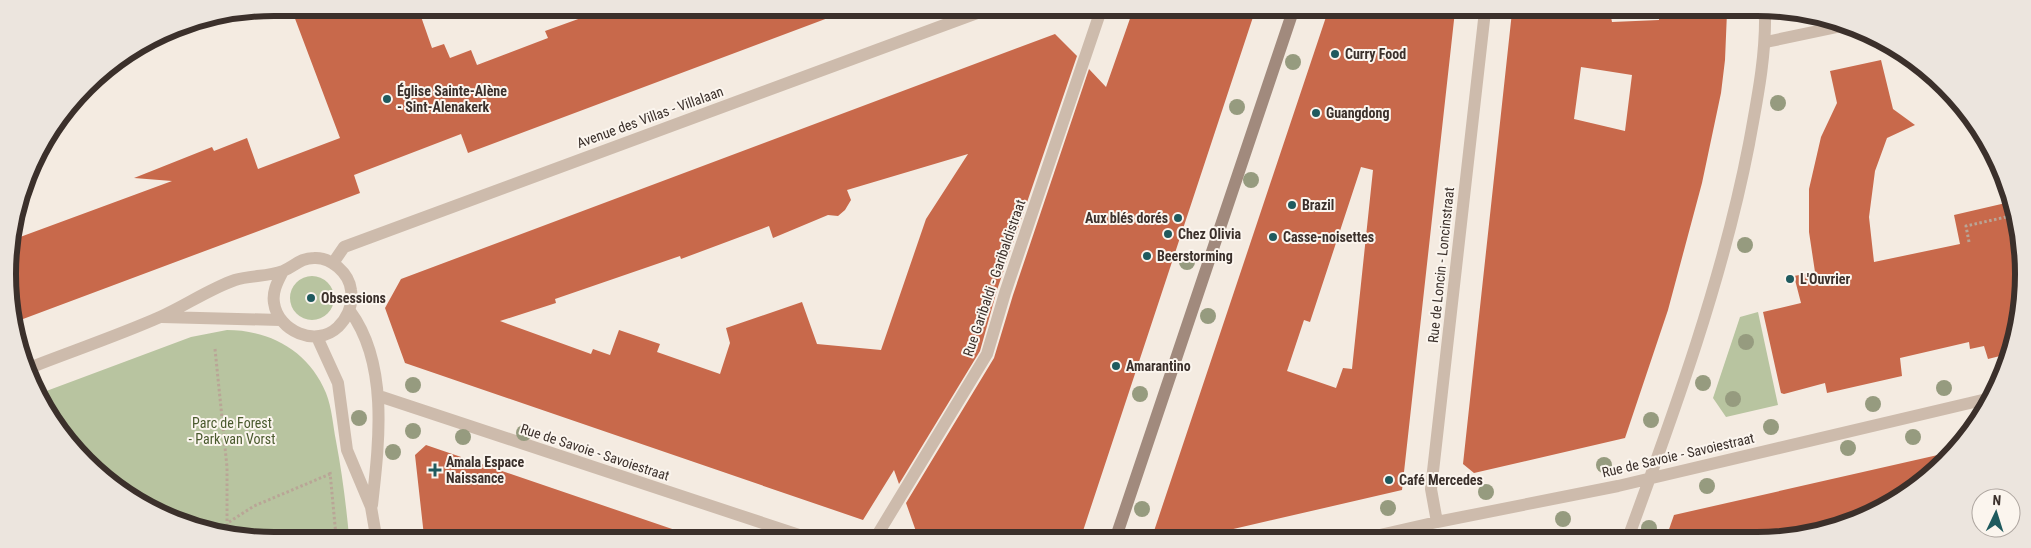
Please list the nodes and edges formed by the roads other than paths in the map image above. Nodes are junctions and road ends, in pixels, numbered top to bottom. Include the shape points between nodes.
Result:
1 (969, 16) edge
2 (1099, 16) edge
3 (1291, 16) edge
4 (1485, 16) edge
5 (1765, 16) edge
6 (1833, 28) edge
7 (1766, 42) junction
8 (333, 263) junction
9 (283, 271) junction
10 (350, 311) junction
11 (159, 317) junction
12 (280, 320) junction
13 (317, 337) junction
14 (33, 366) edge
15 (379, 396) junction
16 (1981, 400) edge
17 (1651, 478) junction
18 (371, 507) junction
19 (1437, 522) junction
20 (375, 532) edge
21 (790, 532) edge
22 (879, 532) edge
23 (1118, 532) edge
24 (1396, 532) edge
25 (1630, 532) edge

1 - 8 street, Avenue des Villas - Villalaan via 379,233 344,247
2 - 22 street, Rue Garibaldi - Garibaldistraat via 986,354
3 - 23 main road
4 - 19 street, Rue de Loncin - Loncinstraat via 1431,490
5 - 7 street
6 - 7 street
7 - 17 street via 1737,207
8 - 9 street via 316,258 298,261
8 - 10 street via 350,284
9 - 11 street via 234,280
9 - 12 street via 275,286 274,303
10 - 13 street via 337,328
10 - 15 street via 362,328
11 - 12 street
11 - 14 street
12 - 13 street via 303,336
13 - 18 street via 338,382 347,450
15 - 18 street via 378,448
15 - 21 street, Rue de Savoie - Savoiestraat
16 - 17 street, Rue de Savoie - Savoiestraat
17 - 19 street, Rue de Savoie - Savoiestraat
17 - 25 street
18 - 20 street
19 - 24 street, Rue de Savoie - Savoiestraat

